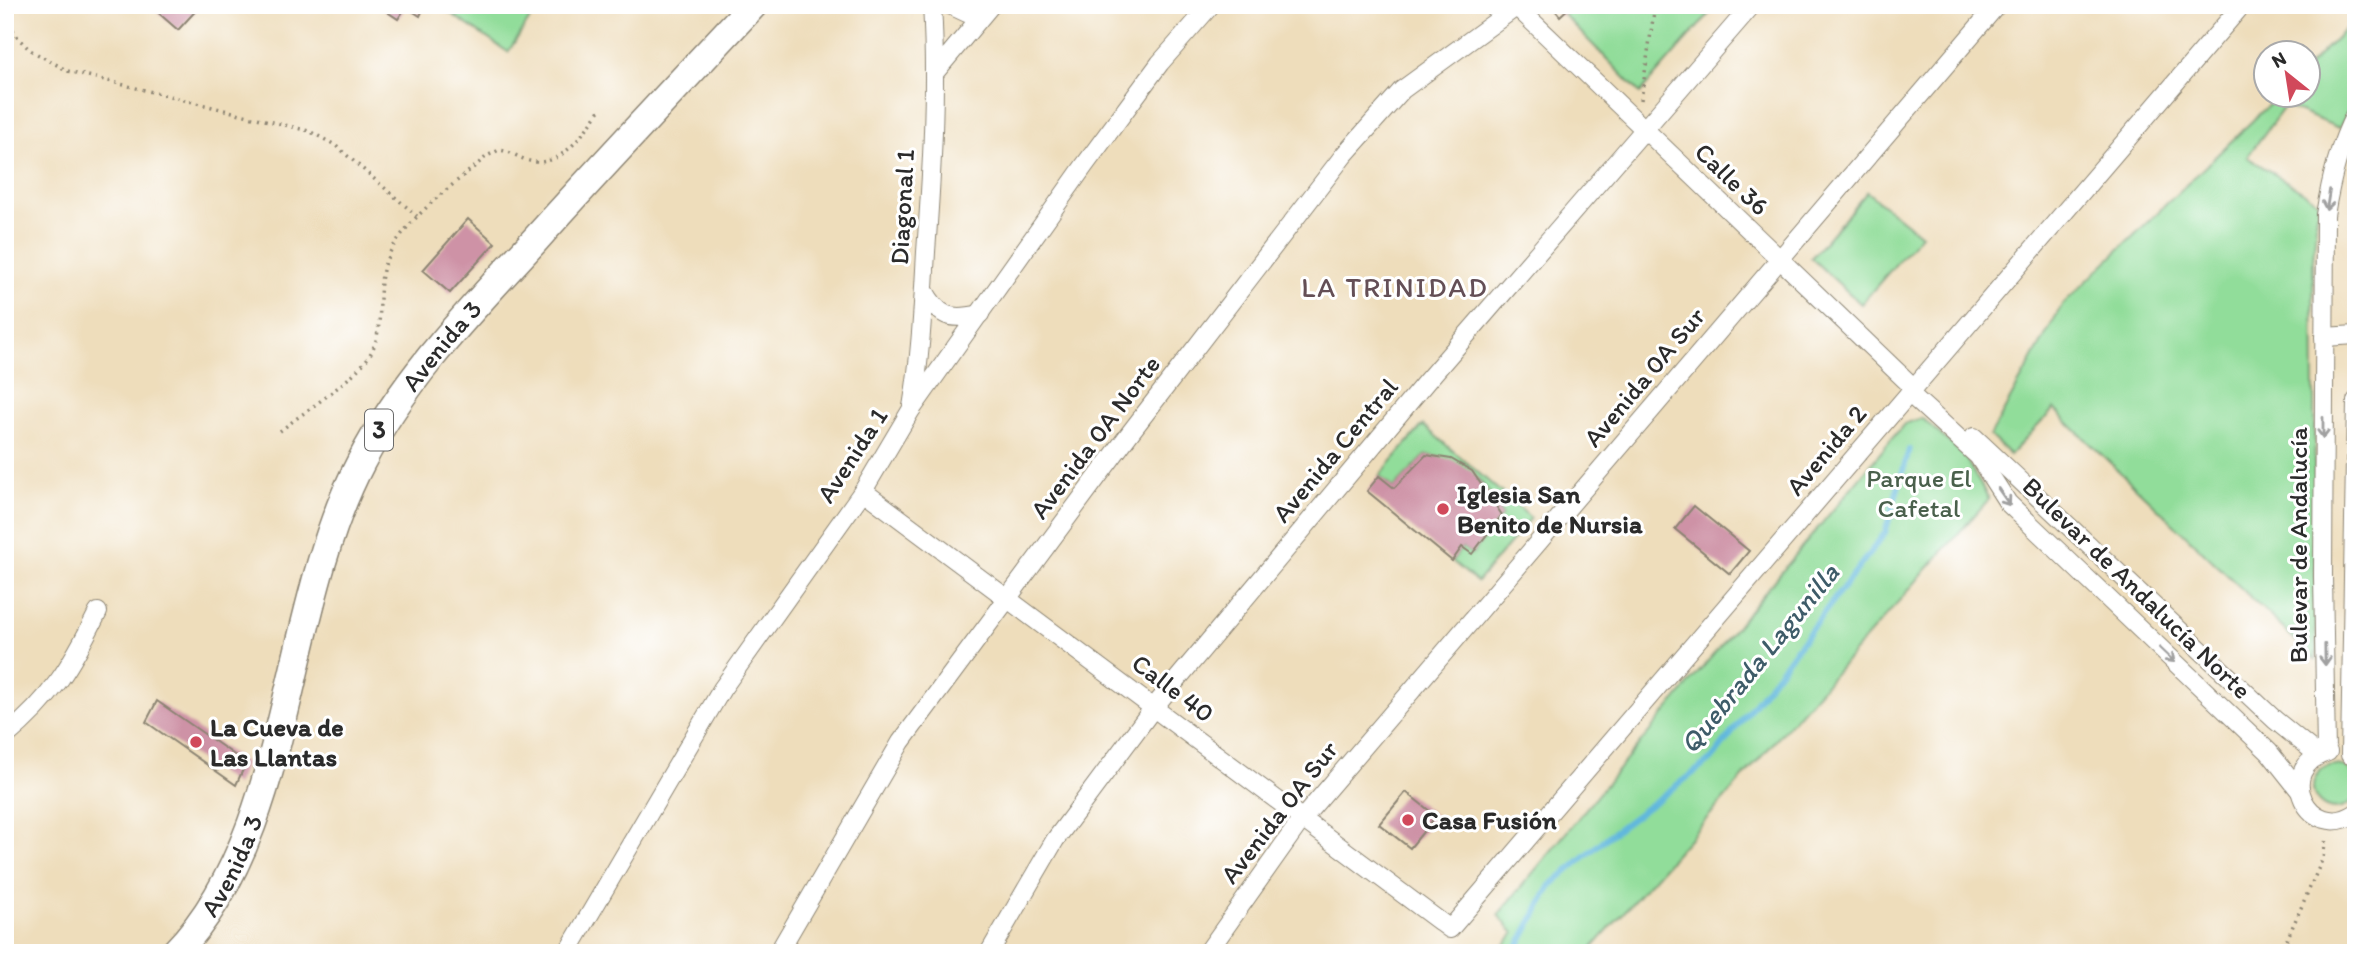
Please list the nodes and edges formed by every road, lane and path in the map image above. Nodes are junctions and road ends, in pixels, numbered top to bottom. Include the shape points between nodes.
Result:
1 (753, 5) edge
2 (932, 5) edge
3 (950, 5) edge
4 (1211, 5) edge
5 (1655, 5) edge
6 (1752, 5) edge
7 (1997, 5) edge
8 (2242, 5) edge
9 (1516, 6) edge
10 (989, 7) edge
11 (5, 18) edge
12 (936, 71) junction
13 (1641, 100) dead end
14 (601, 109) dead end
15 (2356, 113) edge
16 (1643, 130) junction
17 (417, 216) junction
18 (1779, 259) junction
19 (924, 290) junction
20 (980, 314) junction
21 (2356, 335) edge
22 (2323, 337) junction
23 (1913, 388) junction
24 (2356, 401) edge
25 (911, 410) junction
26 (280, 431) dead end
27 (2355, 438) edge
28 (2355, 460) edge
29 (863, 491) junction
30 (2323, 576) junction
31 (2354, 577) edge
32 (1008, 597) junction
33 (98, 612) dead end
34 (1154, 707) junction
35 (5, 737) edge
36 (2322, 754) junction
37 (2353, 757) edge
38 (2300, 791) junction
39 (2356, 813) edge
40 (1302, 819) junction
41 (2328, 820) junction
42 (1450, 929) joint
43 (175, 953) edge
44 (567, 953) edge
45 (778, 953) edge
46 (989, 953) edge
47 (1207, 953) edge
48 (2281, 953) edge

1 - 43 main road, Avenida 3 / 3 via 438,345 384,421 360,463 326,543 263,789 239,856 214,906
2 - 12 street, Diagonal 1
3 - 10 street via 967,13
4 - 20 street, Avenida 1 via 1160,64
5 - 13 path
6 - 16 street, Avenida Central
7 - 18 street, Avenida 0A Sur
8 - 23 street, Avenida 2
9 - 16 street, Calle 36
9 - 32 street, Avenida 0A Norte via 1430,67 1378,114
10 - 12 street
11 - 17 path via 30,50 68,71 309,131 335,145
12 - 19 street, Diagonal 1
14 - 17 path via 574,145 552,159 536,162 499,150
15 -> 22 street, Bulevar de Andalucía via 2345,133 2326,215
16 - 18 street, Calle 36
16 - 34 street, Avenida Central
17 - 26 path via 391,250 382,274 377,340 366,360
18 - 23 street, Calle 36
18 - 40 street, Avenida 0A Sur
19 - 20 street via 938,313 946,317
19 - 25 street, Diagonal 1
20 - 25 street, Avenida 1
21 - 22 street
22 -> 30 street, Bulevar de Andalucía
23 - 36 street, Bulevar de Andalucía Norte via 2275,720
23 -> 38 street, Bulevar de Andalucía Norte via 1978,456 2008,503 2269,752
23 - 42 street, Avenida 2
24 - 27 street, Bulevar de Andalucía
25 - 29 street, Avenida 1
27 - 28 street, Bulevar de Andalucía
28 - 31 street, Bulevar de Andalucía
29 - 32 street, Calle 40
29 - 44 street, Avenida 1 via 722,689
30 - 31 street
30 -> 36 street, Bulevar de Andalucía
31 - 37 street, Bulevar de Andalucía
32 - 34 street, Calle 40
32 - 45 street, Avenida 0A Norte via 901,742
33 - 35 street via 55,690
34 - 40 street, Calle 40
34 - 46 street, Avenida Central via 1055,840
36 - 37 street
36 - 38 street via 2305,766
38 - 41 street, Bulevar de Andalucía Norte via 2309,810
39 - 41 street
40 - 42 street, Calle 40
40 - 47 street, Avenida 0A Sur
41 - 48 path via 2323,858

